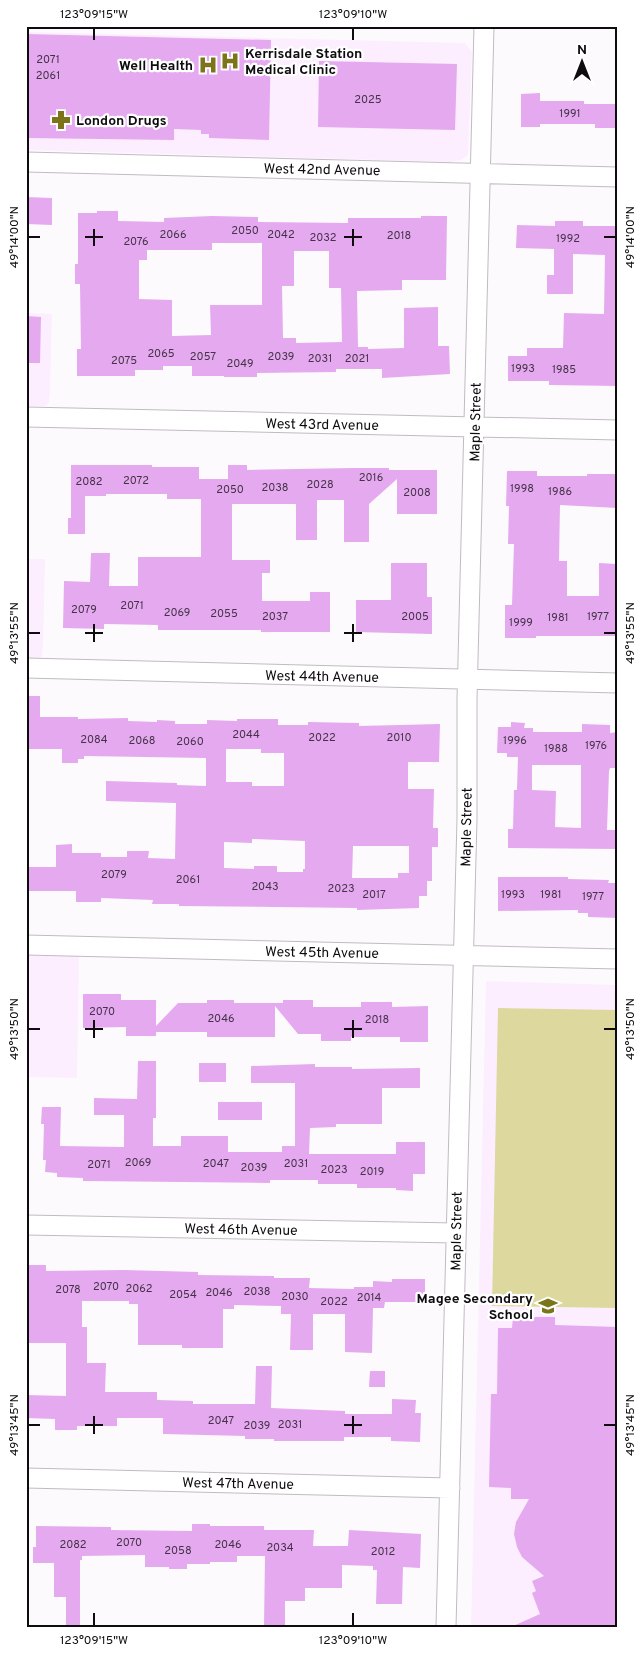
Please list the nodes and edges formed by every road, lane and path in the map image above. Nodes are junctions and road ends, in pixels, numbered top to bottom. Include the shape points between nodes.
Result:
1 (484, 26) edge
2 (26, 162) edge
3 (480, 174) junction
4 (618, 177) edge
5 (26, 417) edge
6 (475, 427) junction
7 (618, 430) edge
8 (26, 668) edge
9 (468, 680) junction
10 (618, 683) edge
11 (26, 945) edge
12 (462, 955) junction
13 (618, 959) edge
14 (26, 1225) edge
15 (456, 1233) junction
16 (26, 1478) edge
17 (450, 1488) junction
18 (446, 1627) edge

1 - 3 street, Maple Street
2 - 3 street, West 42nd Avenue
3 - 4 street, West 42nd Avenue
3 - 6 street, Maple Street
5 - 6 street, West 43rd Avenue
6 - 7 street, West 43rd Avenue
6 - 9 street, Maple Street
8 - 9 street, West 44th Avenue
9 - 10 street, West 44th Avenue
9 - 12 street, Maple Street
11 - 12 street, West 45th Avenue
12 - 13 street, West 45th Avenue
12 - 15 street, Maple Street
14 - 15 street, West 46th Avenue
15 - 17 street, Maple Street
16 - 17 street, West 47th Avenue
17 - 18 street, Maple Street

